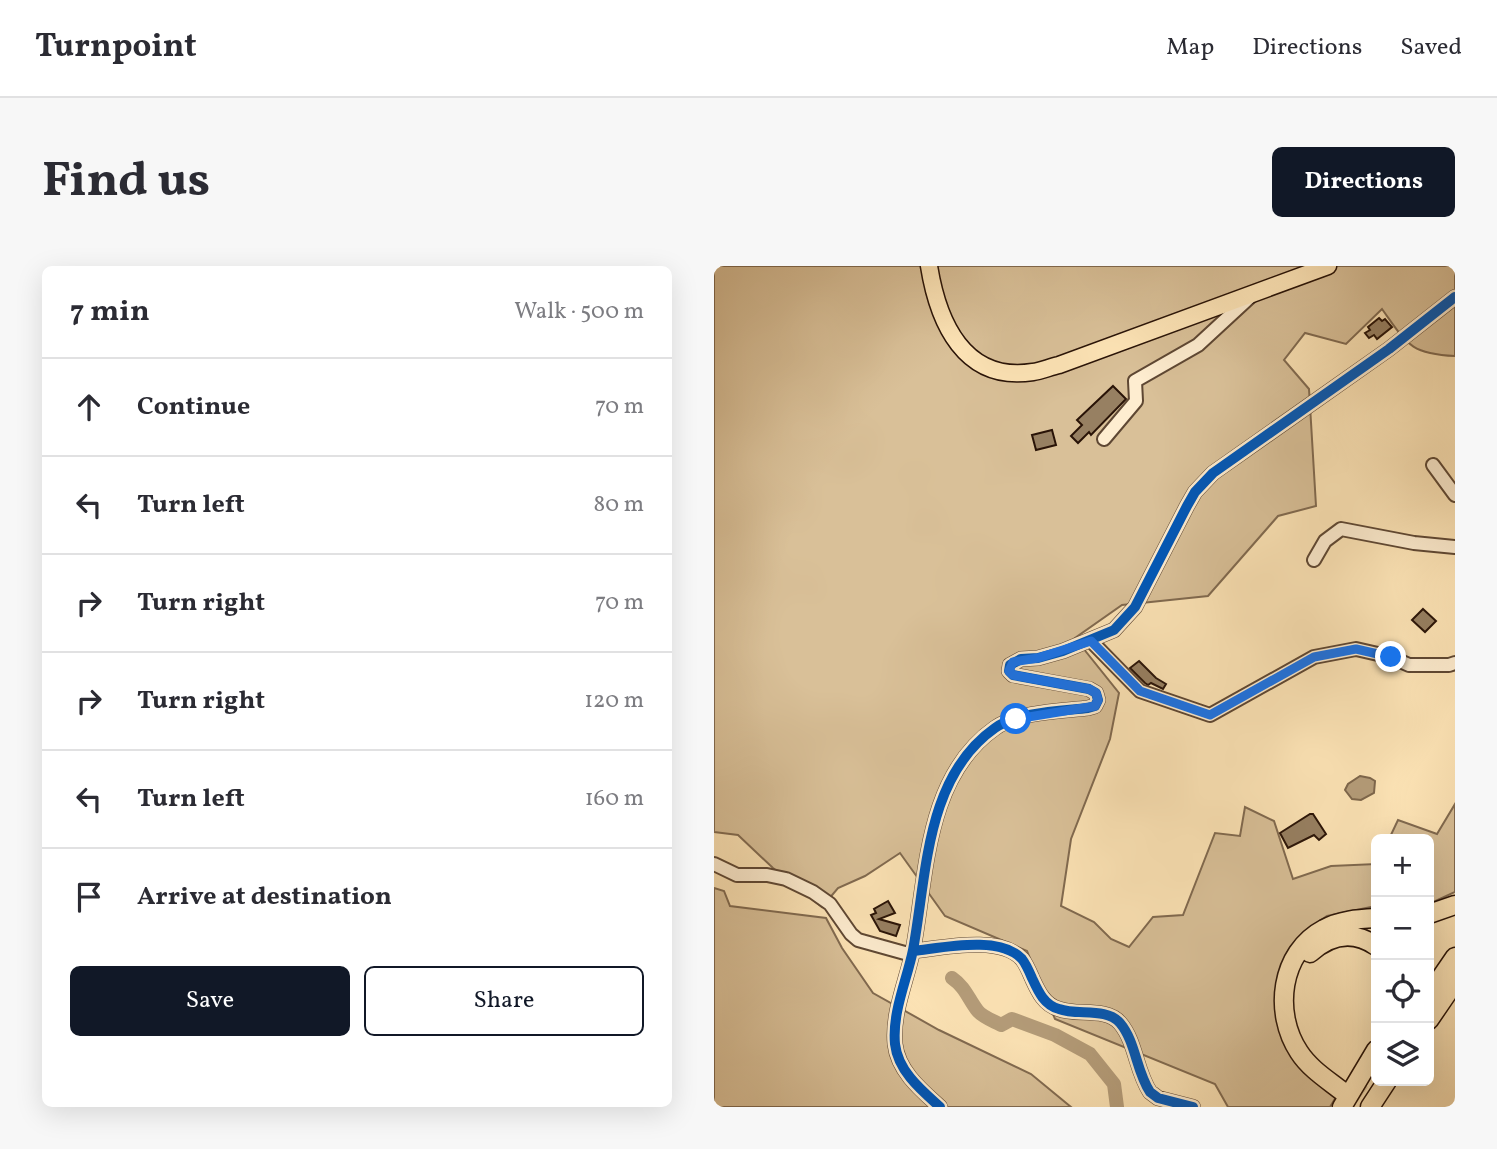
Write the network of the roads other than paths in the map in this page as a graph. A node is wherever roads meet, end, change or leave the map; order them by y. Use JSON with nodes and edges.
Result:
{"nodes":[{"id":1,"x":929,"y":266,"type":"edge"},
{"id":2,"x":1328,"y":266,"type":"edge"},
{"id":3,"x":1256,"y":292,"type":"junction"},
{"id":4,"x":1455,"y":297,"type":"edge"},
{"id":5,"x":1104,"y":439,"type":"dead end"},
{"id":6,"x":1433,"y":465,"type":"dead end"},
{"id":7,"x":1455,"y":495,"type":"edge"},
{"id":8,"x":1455,"y":547,"type":"edge"},
{"id":9,"x":1314,"y":560,"type":"dead end"},
{"id":10,"x":1091,"y":641,"type":"junction"},
{"id":11,"x":1455,"y":663,"type":"edge"},
{"id":12,"x":714,"y":864,"type":"edge"},
{"id":13,"x":1455,"y":905,"type":"edge"},
{"id":14,"x":1434,"y":912,"type":"edge"},
{"id":15,"x":1371,"y":918,"type":"edge"},
{"id":16,"x":1371,"y":944,"type":"edge"},
{"id":17,"x":912,"y":953,"type":"junction"},
{"id":18,"x":1455,"y":957,"type":"edge"},
{"id":19,"x":1455,"y":982,"type":"edge"},
{"id":20,"x":1434,"y":988,"type":"edge"},
{"id":21,"x":1434,"y":1013,"type":"edge"},
{"id":22,"x":1371,"y":1058,"type":"edge"},
{"id":23,"x":1371,"y":1077,"type":"edge"},
{"id":24,"x":1384,"y":1086,"type":"edge"},
{"id":25,"x":1347,"y":1098,"type":"edge"},
{"id":26,"x":940,"y":1107,"type":"edge"},
{"id":27,"x":1193,"y":1107,"type":"edge"},
{"id":28,"x":1370,"y":1107,"type":"edge"}],
"edges":[{"from":1,"to":3,"type":"main road"},
{"from":2,"to":3,"type":"main road"},
{"from":3,"to":5,"type":"street"},
{"from":4,"to":10,"type":"street"},
{"from":6,"to":7,"type":"street"},
{"from":8,"to":9,"type":"street"},
{"from":10,"to":11,"type":"street"},
{"from":10,"to":17,"type":"street"},
{"from":12,"to":17,"type":"street"},
{"from":13,"to":14,"type":"highway"},
{"from":15,"to":25,"type":"highway"},
{"from":16,"to":25,"type":"highway"},
{"from":17,"to":26,"type":"street"},
{"from":17,"to":27,"type":"street"},
{"from":18,"to":20,"type":"highway"},
{"from":19,"to":21,"type":"highway"},
{"from":22,"to":25,"type":"highway"},
{"from":23,"to":25,"type":"highway"},
{"from":24,"to":28,"type":"highway"}]}
